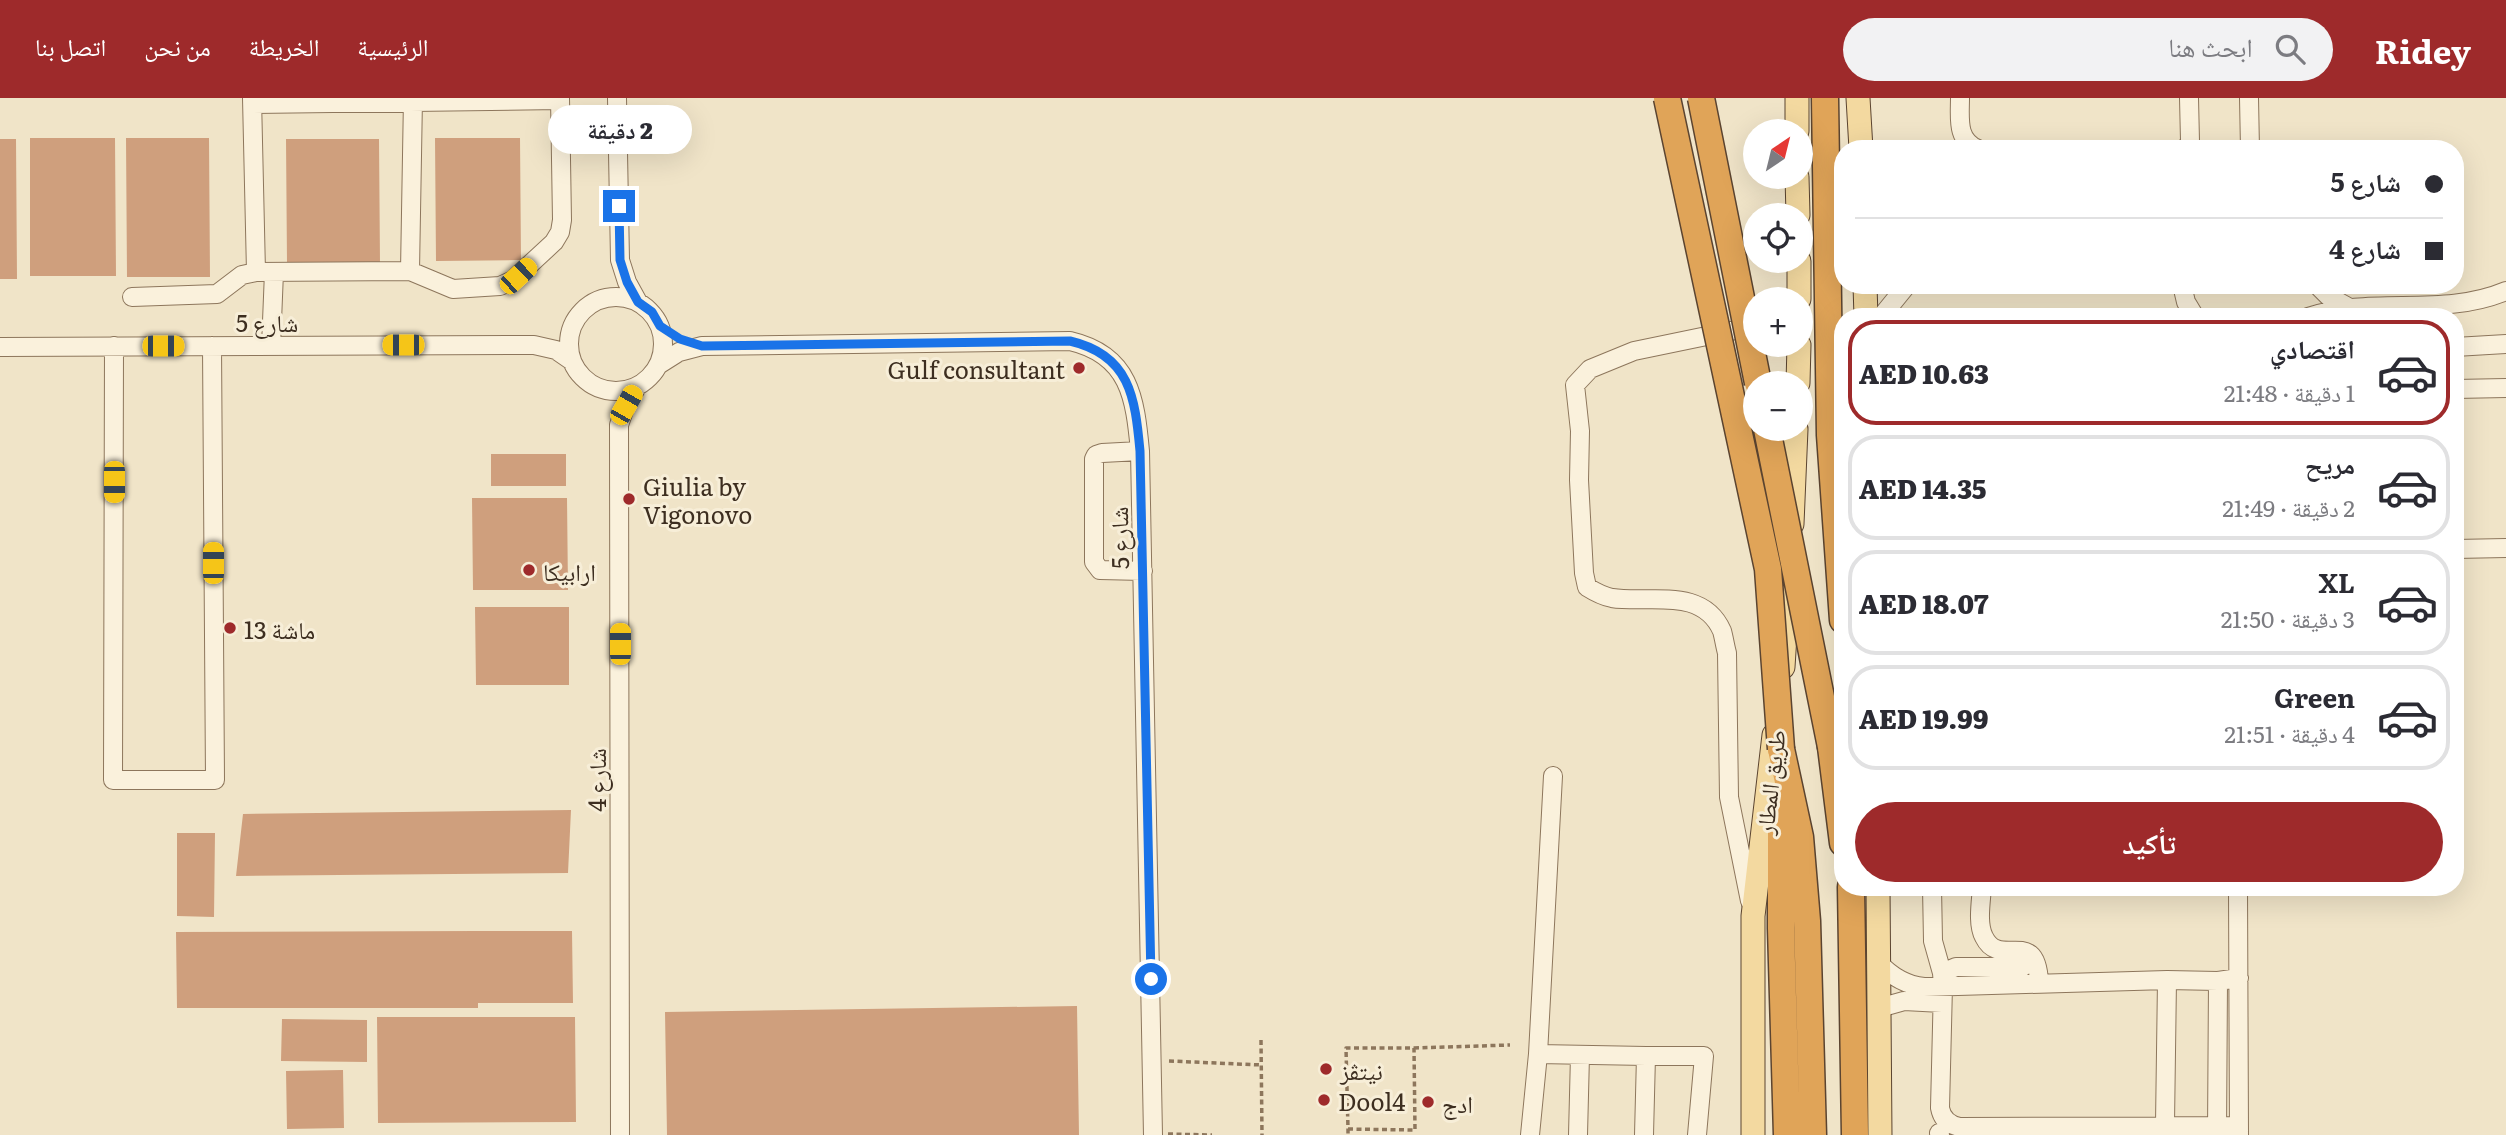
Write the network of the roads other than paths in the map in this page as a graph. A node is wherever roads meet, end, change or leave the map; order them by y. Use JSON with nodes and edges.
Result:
{"nodes":[{"id":1,"x":617,"y":98,"type":"edge"},
{"id":2,"x":1667,"y":98,"type":"edge"},
{"id":3,"x":1701,"y":98,"type":"edge"},
{"id":4,"x":1797,"y":98,"type":"edge"},
{"id":5,"x":1825,"y":98,"type":"edge"},
{"id":6,"x":1858,"y":98,"type":"edge"},
{"id":7,"x":1960,"y":98,"type":"edge"},
{"id":8,"x":2189,"y":98,"type":"edge"},
{"id":9,"x":2249,"y":98,"type":"edge"},
{"id":10,"x":560,"y":99,"type":"edge"},
{"id":11,"x":413,"y":100,"type":"edge"},
{"id":12,"x":253,"y":101,"type":"edge"},
{"id":13,"x":1797,"y":119,"type":"edge"},
{"id":14,"x":1860,"y":140,"type":"edge"},
{"id":15,"x":1965,"y":140,"type":"edge"},
{"id":16,"x":2190,"y":140,"type":"edge"},
{"id":17,"x":2252,"y":140,"type":"edge"},
{"id":18,"x":620,"y":260,"type":"junction"},
{"id":19,"x":410,"y":271,"type":"junction"},
{"id":20,"x":265,"y":272,"type":"junction"},
{"id":21,"x":2506,"y":291,"type":"edge"},
{"id":22,"x":1900,"y":294,"type":"edge"},
{"id":23,"x":2326,"y":294,"type":"edge"},
{"id":24,"x":132,"y":297,"type":"dead end"},
{"id":25,"x":601,"y":299,"type":"junction"},
{"id":26,"x":638,"y":302,"type":"junction"},
{"id":27,"x":2348,"y":307,"type":"junction"},
{"id":28,"x":1889,"y":308,"type":"edge"},
{"id":29,"x":2344,"y":308,"type":"edge"},
{"id":30,"x":574,"y":322,"type":"junction"},
{"id":31,"x":660,"y":326,"type":"junction"},
{"id":32,"x":1743,"y":328,"type":"edge"},
{"id":33,"x":2506,"y":344,"type":"edge"},
{"id":34,"x":534,"y":345,"type":"junction"},
{"id":35,"x":114,"y":346,"type":"junction"},
{"id":36,"x":212,"y":346,"type":"junction"},
{"id":37,"x":271,"y":346,"type":"junction"},
{"id":38,"x":702,"y":346,"type":"junction"},
{"id":39,"x":2464,"y":346,"type":"edge"},
{"id":40,"x":0,"y":347,"type":"edge"},
{"id":41,"x":572,"y":361,"type":"junction"},
{"id":42,"x":660,"y":364,"type":"junction"},
{"id":43,"x":1756,"y":371,"type":"edge"},
{"id":44,"x":597,"y":387,"type":"junction"},
{"id":45,"x":637,"y":387,"type":"junction"},
{"id":46,"x":2464,"y":388,"type":"edge"},
{"id":47,"x":2506,"y":388,"type":"edge"},
{"id":48,"x":619,"y":425,"type":"junction"},
{"id":49,"x":1769,"y":441,"type":"edge"},
{"id":50,"x":1795,"y":441,"type":"edge"},
{"id":51,"x":1140,"y":451,"type":"junction"},
{"id":52,"x":1834,"y":492,"type":"edge"},
{"id":53,"x":2506,"y":548,"type":"edge"},
{"id":54,"x":2464,"y":549,"type":"edge"},
{"id":55,"x":1143,"y":571,"type":"junction"},
{"id":56,"x":1781,"y":749,"type":"junction"},
{"id":57,"x":1834,"y":771,"type":"edge"},
{"id":58,"x":1553,"y":776,"type":"dead end"},
{"id":59,"x":1851,"y":896,"type":"edge"},
{"id":60,"x":1878,"y":896,"type":"edge"},
{"id":61,"x":1931,"y":896,"type":"edge"},
{"id":62,"x":1982,"y":896,"type":"edge"},
{"id":63,"x":2238,"y":896,"type":"edge"},
{"id":64,"x":1753,"y":916,"type":"junction"},
{"id":65,"x":1879,"y":964,"type":"junction"},
{"id":66,"x":2023,"y":967,"type":"dead end"},
{"id":67,"x":2239,"y":978,"type":"junction"},
{"id":68,"x":2167,"y":980,"type":"junction"},
{"id":69,"x":2218,"y":981,"type":"junction"},
{"id":70,"x":2039,"y":983,"type":"junction"},
{"id":71,"x":1942,"y":987,"type":"junction"},
{"id":72,"x":1879,"y":1008,"type":"junction"},
{"id":73,"x":1538,"y":1054,"type":"junction"},
{"id":74,"x":1580,"y":1055,"type":"junction"},
{"id":75,"x":1646,"y":1056,"type":"junction"},
{"id":76,"x":2165,"y":1124,"type":"junction"},
{"id":77,"x":2217,"y":1130,"type":"edge"},
{"id":78,"x":2239,"y":1130,"type":"edge"},
{"id":79,"x":1940,"y":1131,"type":"edge"},
{"id":80,"x":620,"y":1135,"type":"edge"},
{"id":81,"x":1153,"y":1135,"type":"edge"},
{"id":82,"x":1530,"y":1135,"type":"edge"},
{"id":83,"x":1578,"y":1135,"type":"edge"},
{"id":84,"x":1644,"y":1135,"type":"edge"},
{"id":85,"x":1697,"y":1135,"type":"edge"},
{"id":86,"x":1753,"y":1135,"type":"edge"},
{"id":87,"x":1787,"y":1135,"type":"edge"},
{"id":88,"x":1814,"y":1135,"type":"edge"},
{"id":89,"x":1855,"y":1135,"type":"edge"},
{"id":90,"x":1880,"y":1135,"type":"edge"}],
"edges":[{"from":1,"to":18,"type":"street"},
{"from":2,"to":56,"type":"highway","bridge":true},
{"from":3,"to":43,"type":"highway","bridge":true},
{"from":4,"to":13,"type":"main road"},
{"from":5,"to":52,"type":"highway"},
{"from":6,"to":14,"type":"main road"},
{"from":7,"to":15,"type":"street"},
{"from":8,"to":16,"type":"street"},
{"from":9,"to":17,"type":"street"},
{"from":10,"to":11,"type":"street"},
{"from":10,"to":19,"type":"street"},
{"from":11,"to":12,"type":"street"},
{"from":11,"to":19,"type":"street"},
{"from":12,"to":20,"type":"street"},
{"from":18,"to":25,"type":"street"},
{"from":18,"to":26,"type":"street"},
{"from":19,"to":20,"type":"street"},
{"from":20,"to":24,"type":"street"},
{"from":20,"to":37,"type":"street"},
{"from":21,"to":27,"type":"street"},
{"from":22,"to":28,"type":"street"},
{"from":23,"to":27,"type":"street"},
{"from":25,"to":26,"type":"street"},
{"from":25,"to":30,"type":"street"},
{"from":26,"to":31,"type":"street"},
{"from":27,"to":29,"type":"street"},
{"from":30,"to":34,"type":"street","name":"شارع 5"},
{"from":30,"to":41,"type":"street"},
{"from":31,"to":38,"type":"street","name":"شارع 5"},
{"from":31,"to":42,"type":"street"},
{"from":32,"to":64,"type":"street"},
{"from":33,"to":39,"type":"street"},
{"from":34,"to":37,"type":"street","name":"شارع 5"},
{"from":34,"to":41,"type":"street","name":"شارع 5"},
{"from":35,"to":36,"type":"street","name":"شارع 5"},
{"from":35,"to":36,"type":"street"},
{"from":35,"to":40,"type":"street","name":"شارع 5"},
{"from":36,"to":37,"type":"street","name":"شارع 5"},
{"from":38,"to":42,"type":"street","name":"شارع 5"},
{"from":38,"to":51,"type":"street","name":"شارع 5"},
{"from":41,"to":44,"type":"street"},
{"from":42,"to":45,"type":"street"},
{"from":44,"to":45,"type":"street"},
{"from":44,"to":48,"type":"street","name":"شارع 4"},
{"from":45,"to":48,"type":"street","name":"شارع 4"},
{"from":46,"to":47,"type":"street"},
{"from":48,"to":80,"type":"street","name":"شارع 4"},
{"from":49,"to":57,"type":"highway","bridge":true},
{"from":50,"to":64,"type":"main road","name":"طريق المطار"},
{"from":51,"to":55,"type":"street","name":"شارع 5"},
{"from":51,"to":55,"type":"street"},
{"from":53,"to":54,"type":"street"},
{"from":55,"to":81,"type":"street","name":"شارع 5"},
{"from":56,"to":87,"type":"highway"},
{"from":56,"to":88,"type":"highway","name":"طريق المطار"},
{"from":58,"to":73,"type":"street"},
{"from":59,"to":89,"type":"highway"},
{"from":60,"to":65,"type":"main road"},
{"from":61,"to":71,"type":"street"},
{"from":62,"to":70,"type":"street"},
{"from":63,"to":67,"type":"street"},
{"from":64,"to":86,"type":"main road","name":"طريق المطار"},
{"from":65,"to":71,"type":"street"},
{"from":65,"to":72,"type":"main road"},
{"from":66,"to":71,"type":"street"},
{"from":67,"to":69,"type":"street"},
{"from":67,"to":78,"type":"street"},
{"from":68,"to":69,"type":"street"},
{"from":68,"to":70,"type":"street"},
{"from":68,"to":76,"type":"street"},
{"from":69,"to":77,"type":"street"},
{"from":70,"to":71,"type":"street"},
{"from":71,"to":72,"type":"street"},
{"from":71,"to":79,"type":"street"},
{"from":72,"to":90,"type":"main road"},
{"from":73,"to":74,"type":"street"},
{"from":73,"to":82,"type":"street"},
{"from":74,"to":75,"type":"street"},
{"from":74,"to":83,"type":"street"},
{"from":75,"to":84,"type":"street"},
{"from":75,"to":85,"type":"street"},
{"from":76,"to":77,"type":"street"},
{"from":76,"to":79,"type":"street"},
{"from":77,"to":78,"type":"street"}]}
